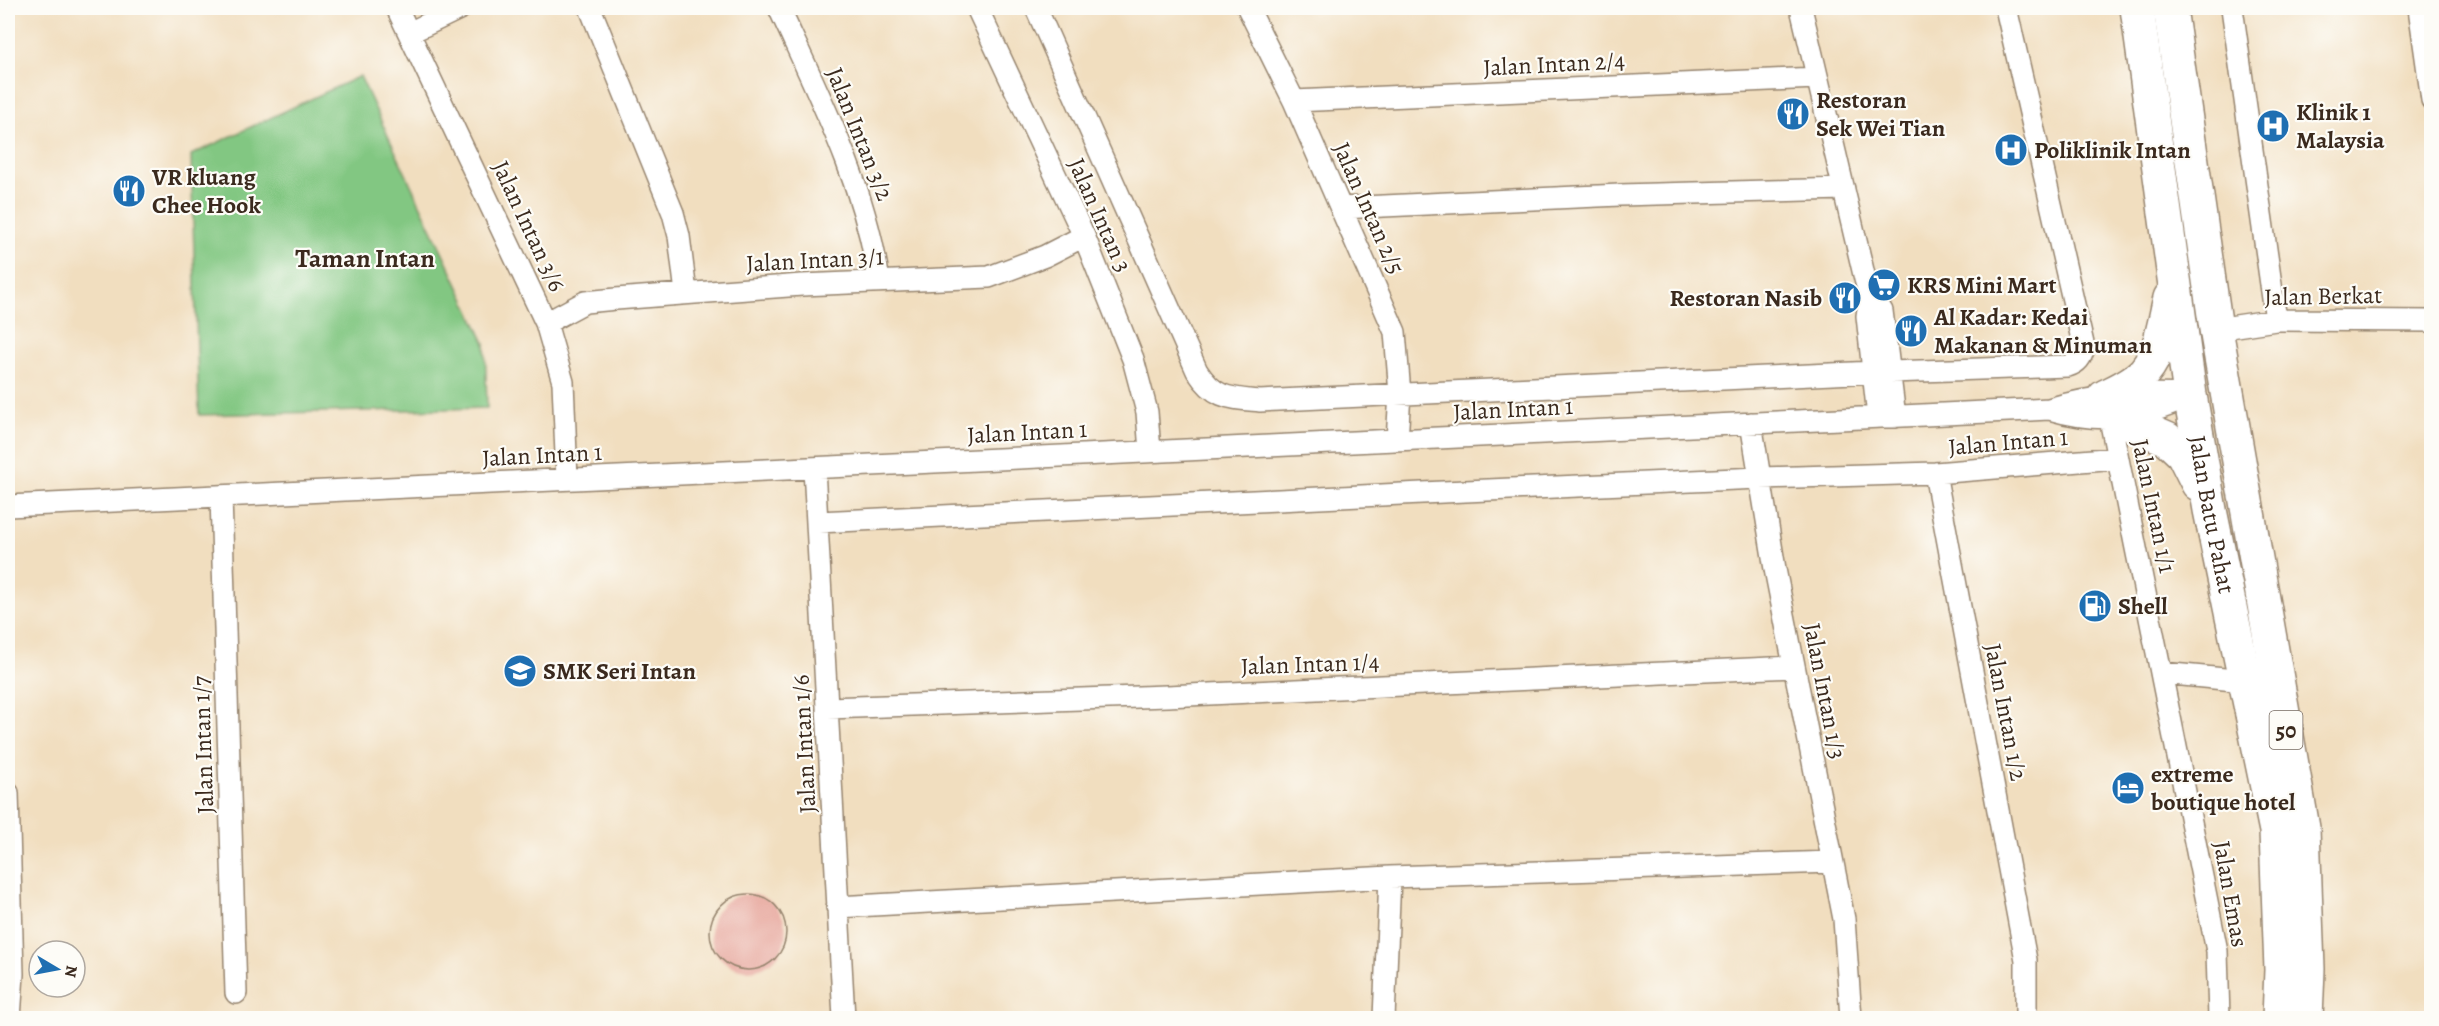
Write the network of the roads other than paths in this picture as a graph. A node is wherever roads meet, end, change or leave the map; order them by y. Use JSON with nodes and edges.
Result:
{"nodes":[{"id":1,"x":398,"y":8,"type":"edge"},
{"id":2,"x":461,"y":8,"type":"edge"},
{"id":3,"x":590,"y":8,"type":"edge"},
{"id":4,"x":779,"y":8,"type":"edge"},
{"id":5,"x":977,"y":8,"type":"edge"},
{"id":6,"x":1036,"y":8,"type":"edge"},
{"id":7,"x":1248,"y":8,"type":"edge"},
{"id":8,"x":1801,"y":8,"type":"edge"},
{"id":9,"x":2006,"y":8,"type":"edge"},
{"id":10,"x":2137,"y":8,"type":"edge"},
{"id":11,"x":2170,"y":8,"type":"edge"},
{"id":12,"x":2232,"y":8,"type":"edge"},
{"id":13,"x":2419,"y":8,"type":"edge"},
{"id":14,"x":410,"y":33,"type":"junction"},
{"id":15,"x":1817,"y":78,"type":"junction"},
{"id":16,"x":2432,"y":100,"type":"edge"},
{"id":17,"x":1294,"y":101,"type":"junction"},
{"id":18,"x":1844,"y":189,"type":"junction"},
{"id":19,"x":1341,"y":208,"type":"junction"},
{"id":20,"x":1083,"y":236,"type":"junction"},
{"id":21,"x":2175,"y":279,"type":"junction"},
{"id":22,"x":879,"y":282,"type":"junction"},
{"id":23,"x":686,"y":292,"type":"junction"},
{"id":24,"x":2276,"y":320,"type":"junction"},
{"id":25,"x":2432,"y":321,"type":"edge"},
{"id":26,"x":546,"y":323,"type":"junction"},
{"id":27,"x":2215,"y":325,"type":"junction"},
{"id":28,"x":1882,"y":372,"type":"junction"},
{"id":29,"x":1400,"y":394,"type":"junction"},
{"id":30,"x":2190,"y":395,"type":"junction"},
{"id":31,"x":2111,"y":411,"type":"junction"},
{"id":32,"x":1886,"y":417,"type":"junction"},
{"id":33,"x":1750,"y":423,"type":"junction"},
{"id":34,"x":1397,"y":440,"type":"junction"},
{"id":35,"x":2235,"y":445,"type":"junction"},
{"id":36,"x":1150,"y":452,"type":"junction"},
{"id":37,"x":2117,"y":458,"type":"junction"},
{"id":38,"x":814,"y":468,"type":"junction"},
{"id":39,"x":1935,"y":473,"type":"junction"},
{"id":40,"x":1759,"y":478,"type":"junction"},
{"id":41,"x":567,"y":479,"type":"junction"},
{"id":42,"x":221,"y":496,"type":"junction"},
{"id":43,"x":8,"y":506,"type":"edge"},
{"id":44,"x":2210,"y":510,"type":"junction"},
{"id":45,"x":818,"y":522,"type":"junction"},
{"id":46,"x":1794,"y":667,"type":"junction"},
{"id":47,"x":2162,"y":673,"type":"junction"},
{"id":48,"x":2245,"y":681,"type":"junction"},
{"id":49,"x":828,"y":708,"type":"junction"},
{"id":50,"x":8,"y":793,"type":"edge"},
{"id":51,"x":1832,"y":862,"type":"junction"},
{"id":52,"x":1390,"y":877,"type":"junction"},
{"id":53,"x":837,"y":907,"type":"junction"},
{"id":54,"x":9,"y":932,"type":"edge"},
{"id":55,"x":236,"y":993,"type":"dead end"},
{"id":56,"x":10,"y":1018,"type":"edge"},
{"id":57,"x":844,"y":1018,"type":"edge"},
{"id":58,"x":1384,"y":1018,"type":"edge"},
{"id":59,"x":1851,"y":1018,"type":"edge"},
{"id":60,"x":2026,"y":1018,"type":"edge"},
{"id":61,"x":2219,"y":1018,"type":"edge"},
{"id":62,"x":2279,"y":1018,"type":"edge"},
{"id":63,"x":2306,"y":1018,"type":"edge"}],
"edges":[{"from":1,"to":14,"type":"street","name":"Jalan Intan 3/6"},
{"from":2,"to":14,"type":"street"},
{"from":3,"to":23,"type":"street"},
{"from":4,"to":22,"type":"street","name":"Jalan Intan 3/2"},
{"from":5,"to":20,"type":"street","name":"Jalan Intan 3"},
{"from":6,"to":29,"type":"street","name":"Jalan Intan 1"},
{"from":7,"to":17,"type":"street","name":"Jalan Intan 2/5"},
{"from":8,"to":15,"type":"street"},
{"from":9,"to":28,"type":"street","name":"Jalan Intan 1"},
{"from":10,"to":21,"type":"highway","name":"Jalan Batu Pahat","number":"50"},
{"from":11,"to":27,"type":"highway","name":"Jalan Batu Pahat","number":"50"},
{"from":12,"to":24,"type":"street"},
{"from":13,"to":16,"type":"street"},
{"from":14,"to":26,"type":"street","name":"Jalan Intan 3/6"},
{"from":15,"to":17,"type":"street","name":"Jalan Intan 2/4"},
{"from":15,"to":18,"type":"street"},
{"from":17,"to":19,"type":"street","name":"Jalan Intan 2/5"},
{"from":18,"to":19,"type":"street"},
{"from":18,"to":28,"type":"street"},
{"from":19,"to":29,"type":"street","name":"Jalan Intan 2/5"},
{"from":20,"to":22,"type":"street","name":"Jalan Intan 3/1"},
{"from":20,"to":36,"type":"street","name":"Jalan Intan 3"},
{"from":21,"to":30,"type":"highway","name":"Jalan Batu Pahat","number":"50"},
{"from":21,"to":31,"type":"highway"},
{"from":22,"to":23,"type":"street","name":"Jalan Intan 3/1"},
{"from":23,"to":26,"type":"street","name":"Jalan Intan 3/1"},
{"from":24,"to":25,"type":"street","name":"Jalan Berkat"},
{"from":24,"to":27,"type":"street","name":"Jalan Berkat"},
{"from":26,"to":41,"type":"street","name":"Jalan Intan 3/6"},
{"from":27,"to":30,"type":"highway"},
{"from":27,"to":35,"type":"highway","name":"Jalan Batu Pahat","number":"50"},
{"from":28,"to":29,"type":"street","name":"Jalan Intan 1"},
{"from":28,"to":32,"type":"street"},
{"from":29,"to":34,"type":"street","name":"Jalan Intan 2/5"},
{"from":30,"to":31,"type":"street","name":"Jalan Intan 1"},
{"from":30,"to":35,"type":"highway"},
{"from":30,"to":44,"type":"highway","name":"Jalan Batu Pahat","number":"50"},
{"from":31,"to":32,"type":"street","name":"Jalan Intan 1"},
{"from":31,"to":37,"type":"street","name":"Jalan Intan 1/1"},
{"from":31,"to":44,"type":"highway"},
{"from":32,"to":33,"type":"street","name":"Jalan Intan 1"},
{"from":33,"to":34,"type":"street","name":"Jalan Intan 1"},
{"from":33,"to":40,"type":"street","name":"Jalan Intan 1/3"},
{"from":34,"to":36,"type":"street","name":"Jalan Intan 1"},
{"from":35,"to":63,"type":"highway","name":"Jalan Batu Pahat","number":"50"},
{"from":36,"to":38,"type":"street","name":"Jalan Intan 1"},
{"from":37,"to":39,"type":"street","name":"Jalan Intan 1"},
{"from":37,"to":47,"type":"street","name":"Jalan Intan 1/1"},
{"from":38,"to":41,"type":"street","name":"Jalan Intan 1"},
{"from":38,"to":45,"type":"street","name":"Jalan Intan 1/6"},
{"from":39,"to":40,"type":"street","name":"Jalan Intan 1"},
{"from":39,"to":60,"type":"street","name":"Jalan Intan 1/2"},
{"from":40,"to":45,"type":"street","name":"Jalan Intan 1"},
{"from":40,"to":46,"type":"street","name":"Jalan Intan 1/3"},
{"from":41,"to":42,"type":"street","name":"Jalan Intan 1"},
{"from":42,"to":43,"type":"street","name":"Jalan Intan 1"},
{"from":42,"to":55,"type":"street","name":"Jalan Intan 1/7"},
{"from":44,"to":48,"type":"highway","name":"Jalan Batu Pahat","number":"50"},
{"from":45,"to":49,"type":"street","name":"Jalan Intan 1/6"},
{"from":46,"to":49,"type":"street","name":"Jalan Intan 1/4"},
{"from":46,"to":51,"type":"street","name":"Jalan Intan 1/3"},
{"from":47,"to":48,"type":"street"},
{"from":47,"to":61,"type":"street","name":"Jalan Emas"},
{"from":48,"to":62,"type":"highway","name":"Jalan Batu Pahat","number":"50"},
{"from":49,"to":53,"type":"street","name":"Jalan Intan 1/6"},
{"from":50,"to":54,"type":"street"},
{"from":51,"to":52,"type":"street"},
{"from":51,"to":59,"type":"street","name":"Jalan Intan 1/3"},
{"from":52,"to":53,"type":"street"},
{"from":52,"to":58,"type":"street"},
{"from":53,"to":57,"type":"street","name":"Jalan Intan 1/6"},
{"from":54,"to":56,"type":"street"}]}
